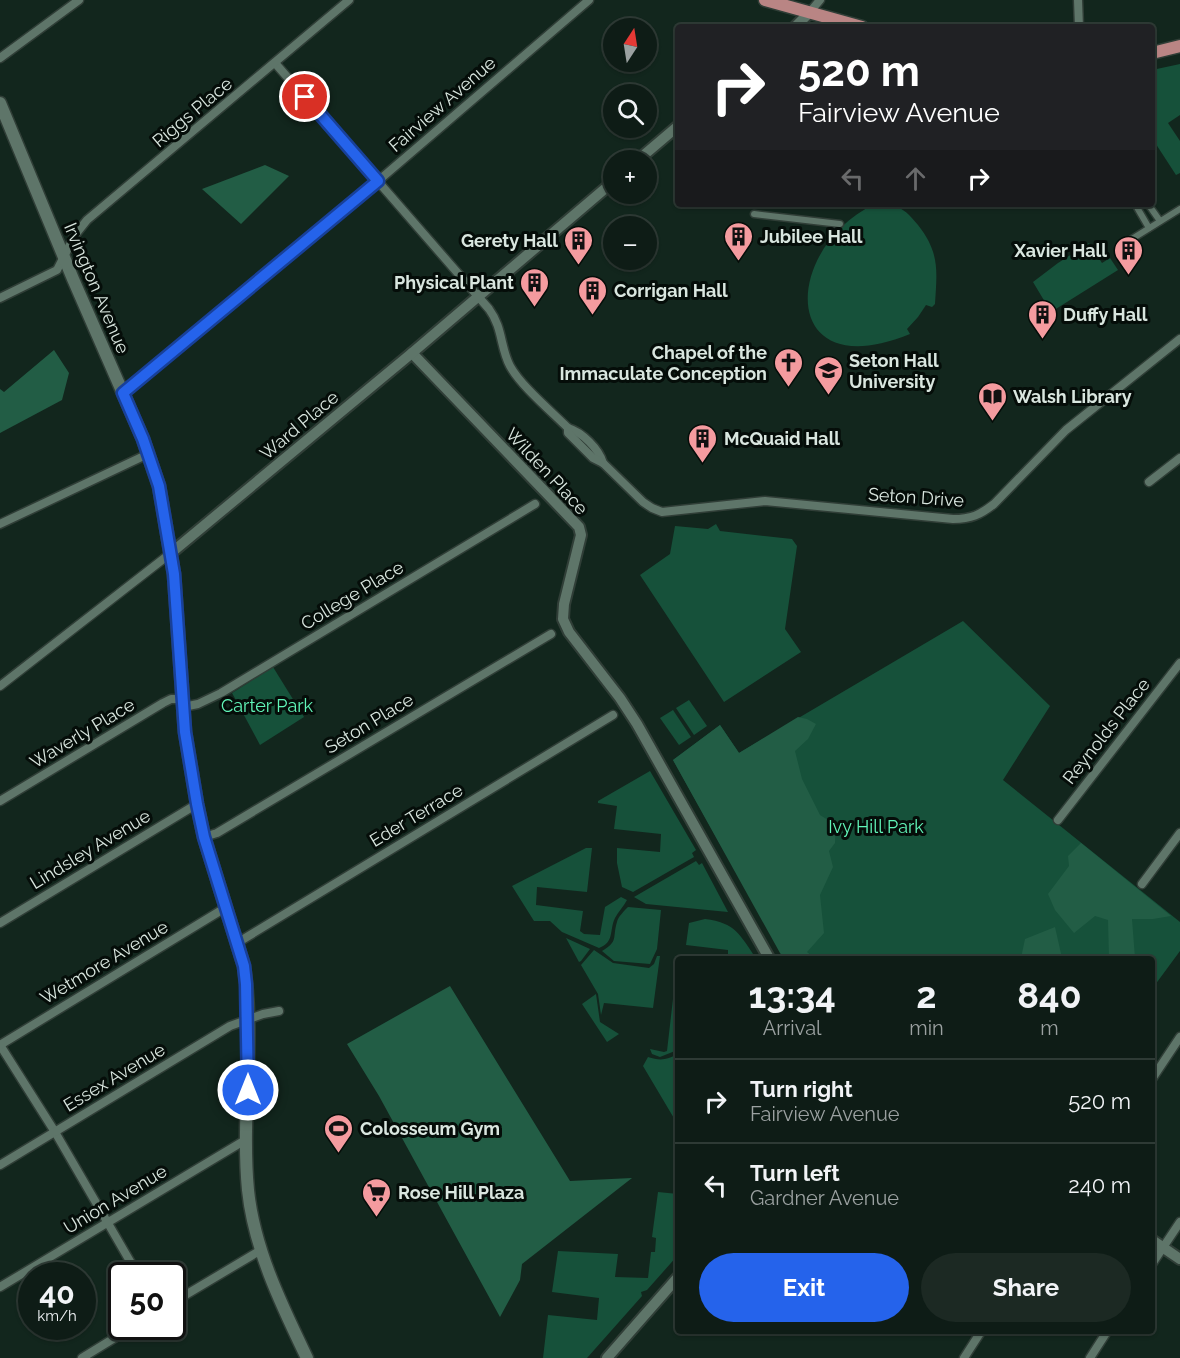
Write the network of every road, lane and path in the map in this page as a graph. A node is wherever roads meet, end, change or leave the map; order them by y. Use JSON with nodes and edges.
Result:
{"nodes":[{"id":1,"x":79,"y":0,"type":"edge"},
{"id":2,"x":349,"y":0,"type":"edge"},
{"id":3,"x":589,"y":0,"type":"edge"},
{"id":4,"x":765,"y":0,"type":"edge"},
{"id":5,"x":820,"y":0,"type":"edge"},
{"id":6,"x":1078,"y":0,"type":"edge"},
{"id":7,"x":809,"y":13,"type":"junction"},
{"id":8,"x":798,"y":24,"type":"edge"},
{"id":9,"x":851,"y":24,"type":"edge"},
{"id":10,"x":1079,"y":24,"type":"edge"},
{"id":11,"x":1180,"y":46,"type":"edge"},
{"id":12,"x":1155,"y":52,"type":"edge"},
{"id":13,"x":0,"y":58,"type":"edge"},
{"id":14,"x":276,"y":63,"type":"junction"},
{"id":15,"x":0,"y":103,"type":"edge"},
{"id":16,"x":675,"y":129,"type":"edge"},
{"id":17,"x":650,"y":150,"type":"edge"},
{"id":18,"x":378,"y":181,"type":"junction"},
{"id":19,"x":603,"y":190,"type":"edge"},
{"id":20,"x":1137,"y":207,"type":"edge"},
{"id":21,"x":1150,"y":207,"type":"edge"},
{"id":22,"x":1180,"y":209,"type":"edge"},
{"id":23,"x":754,"y":214,"type":"dead end"},
{"id":24,"x":1160,"y":221,"type":"junction"},
{"id":25,"x":840,"y":224,"type":"dead end"},
{"id":26,"x":1149,"y":228,"type":"junction"},
{"id":27,"x":1119,"y":247,"type":"dead end"},
{"id":28,"x":65,"y":256,"type":"junction"},
{"id":29,"x":478,"y":296,"type":"junction"},
{"id":30,"x":0,"y":298,"type":"edge"},
{"id":31,"x":1180,"y":339,"type":"edge"},
{"id":32,"x":412,"y":353,"type":"junction"},
{"id":33,"x":123,"y":393,"type":"junction"},
{"id":34,"x":148,"y":454,"type":"junction"},
{"id":35,"x":1180,"y":458,"type":"edge"},
{"id":36,"x":1149,"y":482,"type":"dead end"},
{"id":37,"x":535,"y":504,"type":"dead end"},
{"id":38,"x":0,"y":524,"type":"edge"},
{"id":39,"x":171,"y":553,"type":"junction"},
{"id":40,"x":551,"y":634,"type":"dead end"},
{"id":41,"x":1180,"y":663,"type":"edge"},
{"id":42,"x":0,"y":686,"type":"edge"},
{"id":43,"x":183,"y":703,"type":"junction"},
{"id":44,"x":613,"y":715,"type":"dead end"},
{"id":45,"x":0,"y":801,"type":"edge"},
{"id":46,"x":197,"y":804,"type":"junction"},
{"id":47,"x":1058,"y":820,"type":"dead end"},
{"id":48,"x":1180,"y":833,"type":"edge"},
{"id":49,"x":204,"y":837,"type":"junction"},
{"id":50,"x":1142,"y":884,"type":"dead end"},
{"id":51,"x":225,"y":908,"type":"junction"},
{"id":52,"x":0,"y":923,"type":"edge"},
{"id":53,"x":237,"y":943,"type":"junction"},
{"id":54,"x":768,"y":956,"type":"edge"},
{"id":55,"x":279,"y":1011,"type":"dead end"},
{"id":56,"x":247,"y":1019,"type":"junction"},
{"id":57,"x":1180,"y":1037,"type":"edge"},
{"id":58,"x":0,"y":1045,"type":"edge"},
{"id":59,"x":1155,"y":1074,"type":"edge"},
{"id":60,"x":55,"y":1132,"type":"junction"},
{"id":61,"x":247,"y":1139,"type":"junction"},
{"id":62,"x":0,"y":1165,"type":"edge"},
{"id":63,"x":1180,"y":1222,"type":"edge"},
{"id":64,"x":107,"y":1223,"type":"junction"},
{"id":65,"x":1155,"y":1242,"type":"edge"},
{"id":66,"x":1163,"y":1247,"type":"junction"},
{"id":67,"x":261,"y":1250,"type":"junction"},
{"id":68,"x":1155,"y":1259,"type":"edge"},
{"id":69,"x":1180,"y":1259,"type":"edge"},
{"id":70,"x":130,"y":1262,"type":"edge"},
{"id":71,"x":675,"y":1280,"type":"edge"},
{"id":72,"x":0,"y":1287,"type":"edge"},
{"id":73,"x":186,"y":1295,"type":"edge"},
{"id":74,"x":979,"y":1334,"type":"edge"},
{"id":75,"x":1105,"y":1334,"type":"edge"},
{"id":76,"x":111,"y":1340,"type":"edge"},
{"id":77,"x":304,"y":1356,"type":"edge"},
{"id":78,"x":82,"y":1358,"type":"edge"},
{"id":79,"x":607,"y":1358,"type":"edge"},
{"id":80,"x":964,"y":1358,"type":"edge"},
{"id":81,"x":1090,"y":1358,"type":"edge"}],
"edges":[{"from":1,"to":13,"type":"street"},
{"from":2,"to":14,"type":"street","name":"Riggs Place"},
{"from":3,"to":18,"type":"street","name":"Fairview Avenue"},
{"from":4,"to":7,"type":"main road"},
{"from":5,"to":7,"type":"street"},
{"from":6,"to":10,"type":"street"},
{"from":7,"to":8,"type":"street"},
{"from":7,"to":9,"type":"main road"},
{"from":11,"to":12,"type":"main road"},
{"from":14,"to":18,"type":"street","name":"Seton Drive"},
{"from":14,"to":28,"type":"street","name":"Riggs Place"},
{"from":15,"to":28,"type":"main road","name":"Irvington Avenue"},
{"from":16,"to":17,"type":"street"},
{"from":18,"to":29,"type":"street","name":"Seton Drive"},
{"from":18,"to":33,"type":"street","name":"Fairview Avenue"},
{"from":19,"to":29,"type":"street","name":"Ward Place"},
{"from":20,"to":26,"type":"street"},
{"from":21,"to":24,"type":"street"},
{"from":22,"to":24,"type":"street"},
{"from":23,"to":25,"type":"street"},
{"from":24,"to":26,"type":"street"},
{"from":26,"to":27,"type":"street"},
{"from":28,"to":30,"type":"street","name":"Riggs Place"},
{"from":28,"to":33,"type":"main road","name":"Irvington Avenue"},
{"from":29,"to":31,"type":"street","name":"Seton Drive"},
{"from":29,"to":32,"type":"street","name":"Ward Place"},
{"from":32,"to":39,"type":"street","name":"Ward Place"},
{"from":32,"to":54,"type":"street","name":"Wilden Place"},
{"from":33,"to":34,"type":"main road","name":"Irvington Avenue"},
{"from":34,"to":38,"type":"street"},
{"from":34,"to":39,"type":"main road","name":"Irvington Avenue"},
{"from":35,"to":36,"type":"street"},
{"from":37,"to":43,"type":"street","name":"College Place"},
{"from":39,"to":42,"type":"street","name":"Ward Place"},
{"from":39,"to":43,"type":"main road","name":"Irvington Avenue"},
{"from":40,"to":49,"type":"street","name":"Seton Place"},
{"from":41,"to":47,"type":"street","name":"Reynolds Place"},
{"from":43,"to":45,"type":"street","name":"Waverly Place"},
{"from":43,"to":46,"type":"main road","name":"Irvington Avenue"},
{"from":44,"to":53,"type":"street","name":"Eder Terrace"},
{"from":46,"to":49,"type":"main road","name":"Irvington Avenue"},
{"from":46,"to":52,"type":"street","name":"Lindsley Avenue"},
{"from":48,"to":50,"type":"street"},
{"from":49,"to":51,"type":"main road","name":"Irvington Avenue"},
{"from":51,"to":53,"type":"main road","name":"Irvington Avenue"},
{"from":51,"to":58,"type":"street","name":"Wetmore Avenue"},
{"from":53,"to":56,"type":"main road","name":"Irvington Avenue"},
{"from":55,"to":56,"type":"street"},
{"from":56,"to":60,"type":"street","name":"Essex Avenue"},
{"from":56,"to":61,"type":"main road","name":"Irvington Avenue"},
{"from":57,"to":59,"type":"street"},
{"from":58,"to":60,"type":"street"},
{"from":60,"to":62,"type":"street","name":"Essex Avenue"},
{"from":60,"to":64,"type":"street"},
{"from":61,"to":64,"type":"street","name":"Union Avenue"},
{"from":61,"to":67,"type":"main road","name":"Irvington Avenue"},
{"from":63,"to":66,"type":"street"},
{"from":64,"to":70,"type":"street"},
{"from":64,"to":72,"type":"street","name":"Union Avenue"},
{"from":65,"to":66,"type":"street"},
{"from":66,"to":68,"type":"street"},
{"from":66,"to":69,"type":"street"},
{"from":67,"to":73,"type":"street"},
{"from":67,"to":77,"type":"main road","name":"Irvington Avenue"},
{"from":71,"to":79,"type":"street"},
{"from":74,"to":80,"type":"street"},
{"from":75,"to":81,"type":"street"},
{"from":76,"to":78,"type":"street"}]}
